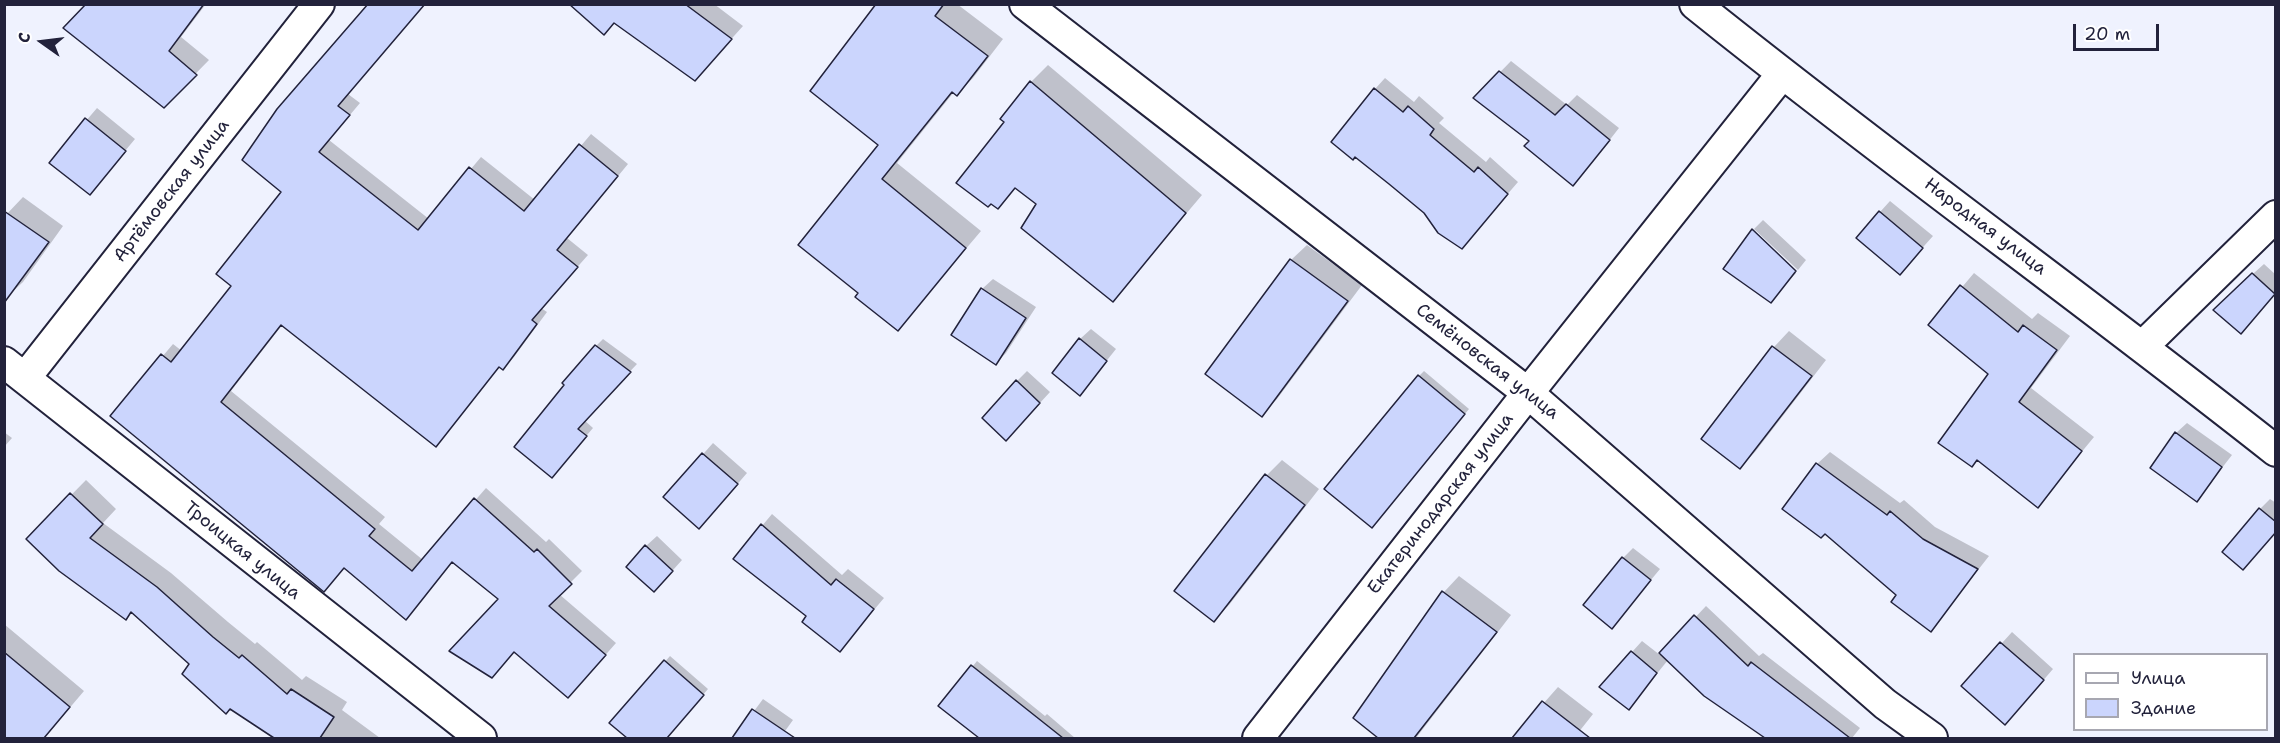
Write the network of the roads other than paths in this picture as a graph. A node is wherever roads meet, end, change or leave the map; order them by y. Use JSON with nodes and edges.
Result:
{"nodes":[{"id":1,"x":319,"y":4,"type":"edge"},
{"id":2,"x":1025,"y":4,"type":"edge"},
{"id":3,"x":1695,"y":4,"type":"edge"},
{"id":4,"x":1782,"y":74,"type":"junction"},
{"id":5,"x":2276,"y":216,"type":"edge"},
{"id":6,"x":2143,"y":346,"type":"junction"},
{"id":7,"x":15,"y":370,"type":"edge"},
{"id":8,"x":1528,"y":393,"type":"junction"},
{"id":9,"x":2276,"y":451,"type":"edge"},
{"id":10,"x":481,"y":738,"type":"edge"},
{"id":11,"x":1258,"y":738,"type":"edge"},
{"id":12,"x":1932,"y":738,"type":"edge"}],
"edges":[{"from":1,"to":7,"type":"street","name":"Артёмовская улица"},
{"from":2,"to":8,"type":"street","name":"Семёновская улица"},
{"from":3,"to":4,"type":"street","name":"Народная улица"},
{"from":4,"to":6,"type":"street","name":"Народная улица"},
{"from":4,"to":8,"type":"street","name":"Екатеринодарская улица"},
{"from":5,"to":6,"type":"street"},
{"from":6,"to":9,"type":"street","name":"Народная улица"},
{"from":7,"to":10,"type":"street","name":"Троицкая улица"},
{"from":8,"to":11,"type":"street","name":"Екатеринодарская улица"},
{"from":8,"to":12,"type":"street","name":"Семёновская улица"}]}
